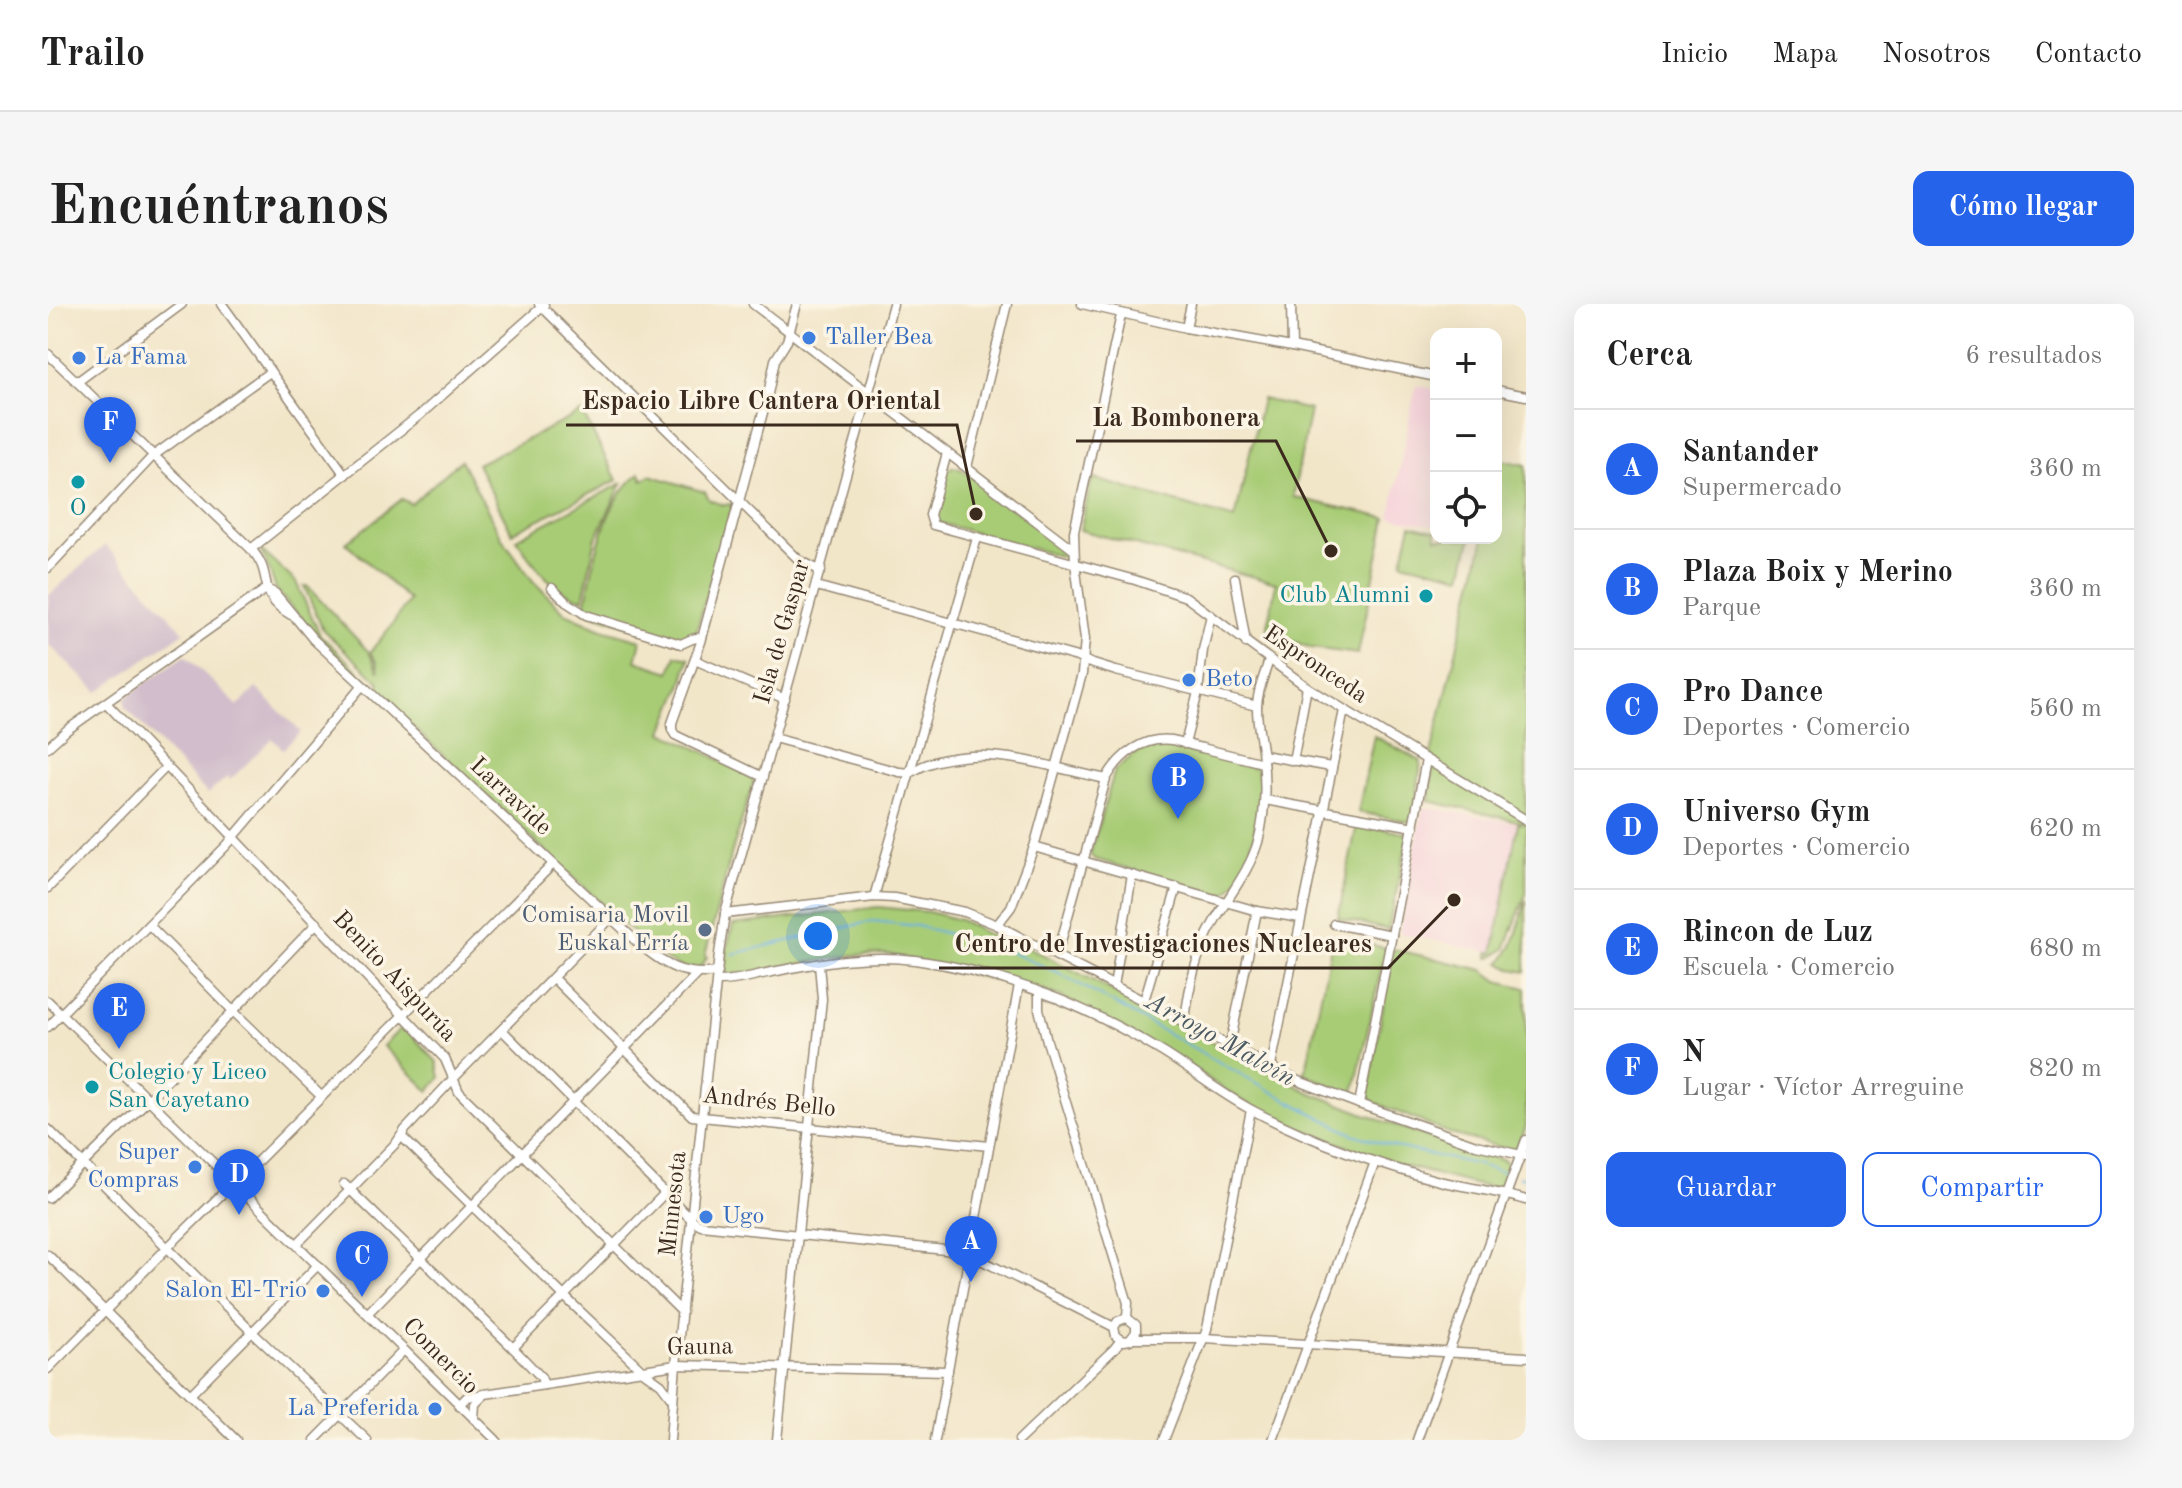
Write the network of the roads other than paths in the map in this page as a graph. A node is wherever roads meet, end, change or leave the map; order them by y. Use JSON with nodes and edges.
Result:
{"nodes":[{"id":1,"x":182,"y":304,"type":"edge"},
{"id":2,"x":222,"y":304,"type":"edge"},
{"id":3,"x":753,"y":304,"type":"edge"},
{"id":4,"x":797,"y":304,"type":"edge"},
{"id":5,"x":893,"y":304,"type":"edge"},
{"id":6,"x":1007,"y":304,"type":"edge"},
{"id":7,"x":1082,"y":304,"type":"edge"},
{"id":8,"x":1191,"y":304,"type":"edge"},
{"id":9,"x":1291,"y":304,"type":"edge"},
{"id":10,"x":542,"y":305,"type":"edge"},
{"id":11,"x":1121,"y":315,"type":"junction"},
{"id":12,"x":1186,"y":328,"type":"junction"},
{"id":13,"x":788,"y":331,"type":"junction"},
{"id":14,"x":1292,"y":347,"type":"junction"},
{"id":15,"x":48,"y":354,"type":"edge"},
{"id":16,"x":270,"y":372,"type":"junction"},
{"id":17,"x":1430,"y":376,"type":"edge"},
{"id":18,"x":77,"y":382,"type":"junction"},
{"id":19,"x":1502,"y":391,"type":"edge"},
{"id":20,"x":868,"y":393,"type":"junction"},
{"id":21,"x":1526,"y":396,"type":"edge"},
{"id":22,"x":947,"y":453,"type":"junction"},
{"id":23,"x":153,"y":456,"type":"junction"},
{"id":24,"x":967,"y":467,"type":"junction"},
{"id":25,"x":345,"y":475,"type":"junction"},
{"id":26,"x":739,"y":501,"type":"junction"},
{"id":27,"x":977,"y":538,"type":"junction"},
{"id":28,"x":251,"y":549,"type":"junction"},
{"id":29,"x":1074,"y":550,"type":"junction"},
{"id":30,"x":1075,"y":563,"type":"junction"},
{"id":31,"x":48,"y":568,"type":"edge"},
{"id":32,"x":821,"y":571,"type":"junction"},
{"id":33,"x":1235,"y":578,"type":"dead end"},
{"id":34,"x":816,"y":586,"type":"junction"},
{"id":35,"x":552,"y":588,"type":"dead end"},
{"id":36,"x":266,"y":589,"type":"junction"},
{"id":37,"x":1211,"y":615,"type":"junction"},
{"id":38,"x":953,"y":624,"type":"junction"},
{"id":39,"x":702,"y":637,"type":"junction"},
{"id":40,"x":1246,"y":643,"type":"junction"},
{"id":41,"x":695,"y":660,"type":"junction"},
{"id":42,"x":1084,"y":660,"type":"junction"},
{"id":43,"x":1269,"y":660,"type":"junction"},
{"id":44,"x":362,"y":686,"type":"junction"},
{"id":45,"x":1307,"y":687,"type":"junction"},
{"id":46,"x":1198,"y":692,"type":"junction"},
{"id":47,"x":785,"y":699,"type":"junction"},
{"id":48,"x":107,"y":704,"type":"junction"},
{"id":49,"x":1257,"y":706,"type":"junction"},
{"id":50,"x":1344,"y":710,"type":"junction"},
{"id":51,"x":774,"y":738,"type":"junction"},
{"id":52,"x":1185,"y":744,"type":"junction"},
{"id":53,"x":48,"y":747,"type":"edge"},
{"id":54,"x":1263,"y":759,"type":"junction"},
{"id":55,"x":1426,"y":760,"type":"junction"},
{"id":56,"x":1293,"y":761,"type":"junction"},
{"id":57,"x":166,"y":767,"type":"junction"},
{"id":58,"x":1331,"y":767,"type":"junction"},
{"id":59,"x":1055,"y":768,"type":"junction"},
{"id":60,"x":911,"y":773,"type":"junction"},
{"id":61,"x":763,"y":777,"type":"junction"},
{"id":62,"x":1106,"y":779,"type":"junction"},
{"id":63,"x":1265,"y":800,"type":"junction"},
{"id":64,"x":1322,"y":810,"type":"junction"},
{"id":65,"x":1526,"y":820,"type":"edge"},
{"id":66,"x":1414,"y":827,"type":"junction"},
{"id":67,"x":234,"y":837,"type":"junction"},
{"id":68,"x":1034,"y":847,"type":"junction"},
{"id":69,"x":1084,"y":860,"type":"junction"},
{"id":70,"x":553,"y":864,"type":"junction"},
{"id":71,"x":1132,"y":875,"type":"junction"},
{"id":72,"x":1177,"y":887,"type":"junction"},
{"id":73,"x":48,"y":888,"type":"edge"},
{"id":74,"x":874,"y":897,"type":"junction"},
{"id":75,"x":1227,"y":902,"type":"junction"},
{"id":76,"x":1257,"y":911,"type":"junction"},
{"id":77,"x":725,"y":914,"type":"junction"},
{"id":78,"x":1300,"y":918,"type":"junction"},
{"id":79,"x":610,"y":919,"type":"junction"},
{"id":80,"x":317,"y":923,"type":"junction"},
{"id":81,"x":1334,"y":924,"type":"dead end"},
{"id":82,"x":149,"y":925,"type":"junction"},
{"id":83,"x":997,"y":925,"type":"junction"},
{"id":84,"x":1392,"y":935,"type":"junction"},
{"id":85,"x":1057,"y":956,"type":"junction"},
{"id":86,"x":819,"y":964,"type":"junction"},
{"id":87,"x":696,"y":975,"type":"junction"},
{"id":88,"x":718,"y":976,"type":"junction"},
{"id":89,"x":553,"y":978,"type":"junction"},
{"id":90,"x":1019,"y":985,"type":"junction"},
{"id":91,"x":1114,"y":986,"type":"junction"},
{"id":92,"x":1039,"y":992,"type":"junction"},
{"id":93,"x":48,"y":1001,"type":"edge"},
{"id":94,"x":1144,"y":1001,"type":"junction"},
{"id":95,"x":233,"y":1011,"type":"junction"},
{"id":96,"x":61,"y":1014,"type":"junction"},
{"id":97,"x":404,"y":1015,"type":"junction"},
{"id":98,"x":1185,"y":1021,"type":"junction"},
{"id":99,"x":48,"y":1027,"type":"edge"},
{"id":100,"x":502,"y":1030,"type":"junction"},
{"id":101,"x":1230,"y":1045,"type":"junction"},
{"id":102,"x":625,"y":1050,"type":"junction"},
{"id":103,"x":1271,"y":1066,"type":"junction"},
{"id":104,"x":453,"y":1079,"type":"junction"},
{"id":105,"x":321,"y":1096,"type":"junction"},
{"id":106,"x":148,"y":1099,"type":"junction"},
{"id":107,"x":573,"y":1101,"type":"junction"},
{"id":108,"x":1359,"y":1104,"type":"junction"},
{"id":109,"x":1251,"y":1110,"type":"junction"},
{"id":110,"x":703,"y":1118,"type":"junction"},
{"id":111,"x":809,"y":1128,"type":"junction"},
{"id":112,"x":48,"y":1129,"type":"edge"},
{"id":113,"x":401,"y":1136,"type":"junction"},
{"id":114,"x":1526,"y":1140,"type":"edge"},
{"id":115,"x":989,"y":1146,"type":"junction"},
{"id":116,"x":523,"y":1154,"type":"junction"},
{"id":117,"x":1523,"y":1155,"type":"edge"},
{"id":118,"x":1375,"y":1162,"type":"junction"},
{"id":119,"x":83,"y":1163,"type":"junction"},
{"id":120,"x":234,"y":1183,"type":"junction"},
{"id":121,"x":347,"y":1187,"type":"junction"},
{"id":122,"x":666,"y":1192,"type":"junction"},
{"id":123,"x":1505,"y":1194,"type":"junction"},
{"id":124,"x":48,"y":1198,"type":"edge"},
{"id":125,"x":1526,"y":1200,"type":"edge"},
{"id":126,"x":471,"y":1206,"type":"junction"},
{"id":127,"x":692,"y":1220,"type":"junction"},
{"id":128,"x":797,"y":1236,"type":"junction"},
{"id":129,"x":297,"y":1244,"type":"junction"},
{"id":130,"x":614,"y":1244,"type":"junction"},
{"id":131,"x":168,"y":1247,"type":"junction"},
{"id":132,"x":969,"y":1254,"type":"junction"},
{"id":133,"x":48,"y":1255,"type":"edge"},
{"id":134,"x":419,"y":1258,"type":"junction"},
{"id":135,"x":318,"y":1265,"type":"junction"},
{"id":136,"x":564,"y":1296,"type":"junction"},
{"id":137,"x":105,"y":1311,"type":"junction"},
{"id":138,"x":682,"y":1312,"type":"junction"},
{"id":139,"x":368,"y":1313,"type":"junction"},
{"id":140,"x":1127,"y":1318,"type":"junction"},
{"id":141,"x":1136,"y":1325,"type":"junction"},
{"id":142,"x":1114,"y":1327,"type":"junction"},
{"id":143,"x":252,"y":1332,"type":"junction"},
{"id":144,"x":1160,"y":1337,"type":"junction"},
{"id":145,"x":1132,"y":1338,"type":"junction"},
{"id":146,"x":1204,"y":1338,"type":"junction"},
{"id":147,"x":1121,"y":1340,"type":"junction"},
{"id":148,"x":1307,"y":1346,"type":"junction"},
{"id":149,"x":513,"y":1348,"type":"junction"},
{"id":150,"x":404,"y":1350,"type":"junction"},
{"id":151,"x":1448,"y":1353,"type":"junction"},
{"id":152,"x":1526,"y":1357,"type":"edge"},
{"id":153,"x":676,"y":1365,"type":"junction"},
{"id":154,"x":784,"y":1368,"type":"junction"},
{"id":155,"x":48,"y":1369,"type":"edge"},
{"id":156,"x":643,"y":1371,"type":"junction"},
{"id":157,"x":948,"y":1371,"type":"junction"},
{"id":158,"x":544,"y":1385,"type":"junction"},
{"id":159,"x":191,"y":1394,"type":"junction"},
{"id":160,"x":485,"y":1394,"type":"junction"},
{"id":161,"x":674,"y":1401,"type":"junction"},
{"id":162,"x":459,"y":1405,"type":"junction"},
{"id":163,"x":340,"y":1414,"type":"junction"},
{"id":164,"x":474,"y":1419,"type":"junction"},
{"id":165,"x":236,"y":1440,"type":"edge"},
{"id":166,"x":315,"y":1440,"type":"edge"},
{"id":167,"x":367,"y":1440,"type":"edge"},
{"id":168,"x":496,"y":1440,"type":"edge"},
{"id":169,"x":670,"y":1440,"type":"edge"},
{"id":170,"x":777,"y":1440,"type":"edge"},
{"id":171,"x":935,"y":1440,"type":"edge"},
{"id":172,"x":1019,"y":1440,"type":"edge"},
{"id":173,"x":1164,"y":1440,"type":"edge"},
{"id":174,"x":1273,"y":1440,"type":"edge"},
{"id":175,"x":1417,"y":1440,"type":"edge"}],
"edges":[{"from":1,"to":18,"type":"street"},
{"from":2,"to":16,"type":"street"},
{"from":3,"to":13,"type":"street"},
{"from":4,"to":13,"type":"street"},
{"from":5,"to":20,"type":"street","name":"Isla de Gaspar"},
{"from":6,"to":24,"type":"street"},
{"from":7,"to":11,"type":"street"},
{"from":8,"to":12,"type":"street"},
{"from":9,"to":14,"type":"street"},
{"from":10,"to":25,"type":"street"},
{"from":10,"to":26,"type":"street"},
{"from":11,"to":12,"type":"street"},
{"from":11,"to":29,"type":"street"},
{"from":12,"to":14,"type":"street"},
{"from":13,"to":20,"type":"street"},
{"from":13,"to":26,"type":"street"},
{"from":14,"to":17,"type":"street"},
{"from":15,"to":18,"type":"street","name":"Larravide"},
{"from":16,"to":23,"type":"street"},
{"from":16,"to":25,"type":"street"},
{"from":18,"to":23,"type":"street","name":"Larravide"},
{"from":19,"to":21,"type":"street"},
{"from":20,"to":22,"type":"street"},
{"from":20,"to":32,"type":"street","name":"Isla de Gaspar"},
{"from":22,"to":24,"type":"street"},
{"from":22,"to":27,"type":"street","name":"Espronceda"},
{"from":23,"to":28,"type":"street","name":"Larravide"},
{"from":23,"to":31,"type":"street"},
{"from":24,"to":29,"type":"street"},
{"from":25,"to":28,"type":"street"},
{"from":26,"to":32,"type":"street"},
{"from":26,"to":39,"type":"street"},
{"from":27,"to":30,"type":"street","name":"Espronceda"},
{"from":27,"to":38,"type":"street"},
{"from":28,"to":36,"type":"street","name":"Larravide"},
{"from":29,"to":30,"type":"street"},
{"from":30,"to":37,"type":"street","name":"Espronceda"},
{"from":30,"to":42,"type":"street"},
{"from":32,"to":34,"type":"street","name":"Isla de Gaspar"},
{"from":33,"to":40,"type":"street"},
{"from":34,"to":38,"type":"street"},
{"from":34,"to":47,"type":"street","name":"Isla de Gaspar"},
{"from":35,"to":39,"type":"street"},
{"from":36,"to":44,"type":"street","name":"Larravide"},
{"from":36,"to":48,"type":"street"},
{"from":37,"to":40,"type":"street","name":"Espronceda"},
{"from":37,"to":46,"type":"street"},
{"from":38,"to":42,"type":"street"},
{"from":38,"to":60,"type":"street"},
{"from":39,"to":41,"type":"street"},
{"from":40,"to":43,"type":"street","name":"Espronceda"},
{"from":41,"to":47,"type":"street"},
{"from":41,"to":61,"type":"street"},
{"from":42,"to":46,"type":"street"},
{"from":42,"to":59,"type":"street"},
{"from":43,"to":45,"type":"street","name":"Espronceda"},
{"from":43,"to":49,"type":"street"},
{"from":44,"to":67,"type":"street"},
{"from":44,"to":70,"type":"street","name":"Larravide"},
{"from":45,"to":50,"type":"street","name":"Espronceda"},
{"from":45,"to":56,"type":"street"},
{"from":46,"to":49,"type":"street"},
{"from":46,"to":52,"type":"street"},
{"from":47,"to":51,"type":"street","name":"Isla de Gaspar"},
{"from":48,"to":53,"type":"street"},
{"from":48,"to":57,"type":"street","name":"Benito Aispurúa"},
{"from":49,"to":54,"type":"street"},
{"from":50,"to":55,"type":"street","name":"Espronceda"},
{"from":50,"to":58,"type":"street"},
{"from":51,"to":60,"type":"street"},
{"from":51,"to":61,"type":"street","name":"Isla de Gaspar"},
{"from":52,"to":54,"type":"street"},
{"from":52,"to":62,"type":"street"},
{"from":54,"to":56,"type":"street"},
{"from":54,"to":63,"type":"street"},
{"from":55,"to":65,"type":"street","name":"Espronceda"},
{"from":55,"to":66,"type":"street"},
{"from":56,"to":58,"type":"street"},
{"from":57,"to":67,"type":"street","name":"Benito Aispurúa"},
{"from":57,"to":73,"type":"street"},
{"from":58,"to":64,"type":"street"},
{"from":59,"to":60,"type":"street"},
{"from":59,"to":62,"type":"street"},
{"from":59,"to":68,"type":"street"},
{"from":60,"to":74,"type":"street"},
{"from":61,"to":77,"type":"street","name":"Isla de Gaspar"},
{"from":62,"to":69,"type":"street"},
{"from":63,"to":64,"type":"street"},
{"from":63,"to":75,"type":"street"},
{"from":64,"to":66,"type":"street"},
{"from":64,"to":78,"type":"street"},
{"from":66,"to":84,"type":"street"},
{"from":67,"to":80,"type":"street","name":"Benito Aispurúa"},
{"from":67,"to":82,"type":"street"},
{"from":68,"to":69,"type":"street"},
{"from":68,"to":83,"type":"street"},
{"from":69,"to":71,"type":"street"},
{"from":69,"to":85,"type":"street"},
{"from":70,"to":79,"type":"street","name":"Larravide"},
{"from":70,"to":97,"type":"street"},
{"from":71,"to":72,"type":"street"},
{"from":71,"to":91,"type":"street"},
{"from":72,"to":75,"type":"street"},
{"from":72,"to":94,"type":"street"},
{"from":74,"to":77,"type":"street"},
{"from":74,"to":83,"type":"street"},
{"from":75,"to":76,"type":"street"},
{"from":75,"to":98,"type":"street"},
{"from":76,"to":78,"type":"street"},
{"from":76,"to":101,"type":"street"},
{"from":77,"to":88,"type":"street","name":"Isla de Gaspar"},
{"from":78,"to":103,"type":"street"},
{"from":79,"to":87,"type":"street","name":"Larravide"},
{"from":79,"to":89,"type":"street"},
{"from":80,"to":95,"type":"street"},
{"from":80,"to":97,"type":"street","name":"Benito Aispurúa"},
{"from":81,"to":84,"type":"street"},
{"from":82,"to":95,"type":"street"},
{"from":82,"to":96,"type":"street"},
{"from":83,"to":85,"type":"street"},
{"from":84,"to":108,"type":"street"},
{"from":85,"to":91,"type":"street"},
{"from":86,"to":88,"type":"street"},
{"from":86,"to":90,"type":"street"},
{"from":86,"to":111,"type":"street"},
{"from":87,"to":88,"type":"street"},
{"from":87,"to":102,"type":"street"},
{"from":88,"to":110,"type":"street","name":"Minnesota"},
{"from":89,"to":100,"type":"street"},
{"from":89,"to":102,"type":"street","name":"Andrés Bello"},
{"from":90,"to":92,"type":"street"},
{"from":90,"to":115,"type":"street"},
{"from":91,"to":94,"type":"street"},
{"from":92,"to":109,"type":"street"},
{"from":92,"to":140,"type":"street"},
{"from":93,"to":96,"type":"street","name":"Comercio"},
{"from":94,"to":98,"type":"street"},
{"from":95,"to":105,"type":"street"},
{"from":95,"to":106,"type":"street"},
{"from":96,"to":99,"type":"street"},
{"from":96,"to":106,"type":"street","name":"Comercio"},
{"from":97,"to":104,"type":"street","name":"Benito Aispurúa"},
{"from":97,"to":105,"type":"street"},
{"from":98,"to":101,"type":"street"},
{"from":100,"to":104,"type":"street"},
{"from":100,"to":107,"type":"street"},
{"from":101,"to":103,"type":"street"},
{"from":102,"to":107,"type":"street"},
{"from":102,"to":110,"type":"street","name":"Andrés Bello"},
{"from":103,"to":108,"type":"street"},
{"from":104,"to":113,"type":"street"},
{"from":104,"to":116,"type":"street","name":"Benito Aispurúa"},
{"from":105,"to":120,"type":"street"},
{"from":106,"to":119,"type":"street"},
{"from":106,"to":120,"type":"street","name":"Comercio"},
{"from":107,"to":116,"type":"street"},
{"from":107,"to":122,"type":"street"},
{"from":108,"to":117,"type":"street"},
{"from":109,"to":118,"type":"street"},
{"from":109,"to":146,"type":"street"},
{"from":110,"to":111,"type":"street","name":"Andrés Bello"},
{"from":110,"to":127,"type":"street","name":"Minnesota"},
{"from":111,"to":115,"type":"street","name":"Andrés Bello"},
{"from":111,"to":128,"type":"street"},
{"from":112,"to":119,"type":"street"},
{"from":113,"to":121,"type":"street"},
{"from":113,"to":126,"type":"street"},
{"from":114,"to":117,"type":"street"},
{"from":115,"to":132,"type":"street"},
{"from":116,"to":126,"type":"street"},
{"from":116,"to":130,"type":"street","name":"Benito Aispurúa"},
{"from":117,"to":123,"type":"street"},
{"from":118,"to":123,"type":"street"},
{"from":118,"to":148,"type":"street"},
{"from":119,"to":124,"type":"street"},
{"from":119,"to":131,"type":"street"},
{"from":120,"to":129,"type":"street","name":"Comercio"},
{"from":120,"to":131,"type":"street"},
{"from":121,"to":129,"type":"street"},
{"from":121,"to":134,"type":"street"},
{"from":122,"to":127,"type":"street"},
{"from":122,"to":130,"type":"street"},
{"from":123,"to":125,"type":"street"},
{"from":123,"to":151,"type":"street"},
{"from":126,"to":134,"type":"street"},
{"from":126,"to":136,"type":"street"},
{"from":127,"to":128,"type":"street"},
{"from":127,"to":138,"type":"street","name":"Minnesota"},
{"from":128,"to":132,"type":"street"},
{"from":128,"to":154,"type":"street"},
{"from":129,"to":135,"type":"street","name":"Comercio"},
{"from":130,"to":136,"type":"street"},
{"from":130,"to":138,"type":"street","name":"Benito Aispurúa"},
{"from":131,"to":137,"type":"street"},
{"from":131,"to":143,"type":"street"},
{"from":132,"to":142,"type":"street"},
{"from":132,"to":157,"type":"street"},
{"from":133,"to":137,"type":"street"},
{"from":134,"to":139,"type":"street"},
{"from":134,"to":149,"type":"street"},
{"from":135,"to":139,"type":"street","name":"Comercio"},
{"from":135,"to":143,"type":"street"},
{"from":136,"to":149,"type":"street"},
{"from":136,"to":156,"type":"street"},
{"from":137,"to":155,"type":"street"},
{"from":137,"to":159,"type":"street"},
{"from":138,"to":153,"type":"street","name":"Minnesota"},
{"from":139,"to":150,"type":"street","name":"Comercio"},
{"from":140,"to":141,"type":"street"},
{"from":140,"to":142,"type":"street"},
{"from":141,"to":144,"type":"street"},
{"from":141,"to":145,"type":"street"},
{"from":142,"to":147,"type":"street"},
{"from":143,"to":159,"type":"street"},
{"from":143,"to":163,"type":"street"},
{"from":144,"to":145,"type":"street"},
{"from":144,"to":146,"type":"street"},
{"from":145,"to":147,"type":"street"},
{"from":146,"to":148,"type":"street"},
{"from":146,"to":173,"type":"street"},
{"from":147,"to":172,"type":"street"},
{"from":148,"to":151,"type":"street"},
{"from":148,"to":174,"type":"street"},
{"from":149,"to":158,"type":"street"},
{"from":150,"to":162,"type":"street","name":"Comercio"},
{"from":150,"to":163,"type":"street"},
{"from":151,"to":152,"type":"street"},
{"from":151,"to":175,"type":"street"},
{"from":153,"to":154,"type":"street","name":"Gauna"},
{"from":153,"to":156,"type":"street","name":"Gauna"},
{"from":153,"to":161,"type":"street","name":"Minnesota"},
{"from":154,"to":157,"type":"street","name":"Gauna"},
{"from":154,"to":170,"type":"street"},
{"from":156,"to":158,"type":"street","name":"Gauna"},
{"from":156,"to":161,"type":"street"},
{"from":157,"to":171,"type":"street"},
{"from":158,"to":160,"type":"street","name":"Gauna"},
{"from":159,"to":165,"type":"street"},
{"from":160,"to":162,"type":"street","name":"Gauna"},
{"from":160,"to":164,"type":"street"},
{"from":161,"to":169,"type":"street","name":"Minnesota"},
{"from":162,"to":164,"type":"street","name":"Comercio"},
{"from":163,"to":166,"type":"street"},
{"from":163,"to":167,"type":"street"},
{"from":164,"to":168,"type":"street","name":"Comercio"}]}
